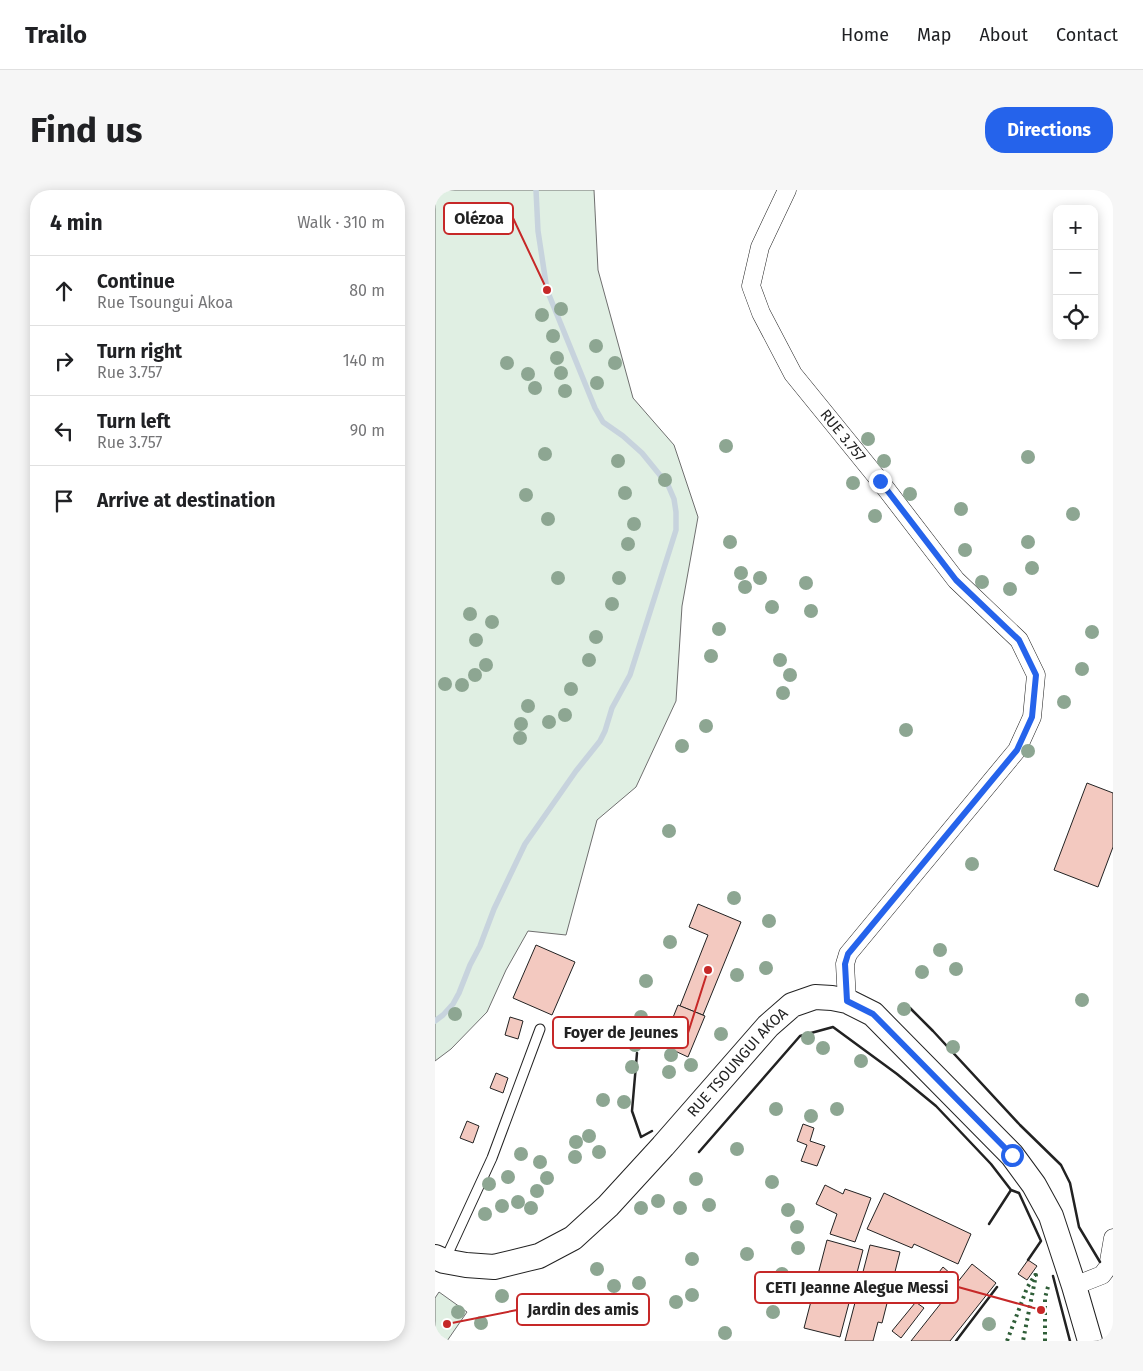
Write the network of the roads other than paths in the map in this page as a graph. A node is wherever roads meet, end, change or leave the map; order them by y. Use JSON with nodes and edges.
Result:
{"nodes":[{"id":1,"x":787,"y":190,"type":"edge"},
{"id":2,"x":847,"y":1001,"type":"junction"},
{"id":3,"x":540,"y":1029,"type":"dead end"},
{"id":4,"x":1113,"y":1238,"type":"edge"},
{"id":5,"x":440,"y":1259,"type":"edge"},
{"id":6,"x":1074,"y":1286,"type":"junction"},
{"id":7,"x":1090,"y":1341,"type":"edge"}],
"edges":[{"from":1,"to":2,"type":"street","name":"RUE 3.757"},
{"from":2,"to":5,"type":"main road","name":"RUE TSOUNGUI AKOA"},
{"from":2,"to":6,"type":"main road","name":"RUE TSOUNGUI AKOA"},
{"from":3,"to":5,"type":"lane"},
{"from":4,"to":6,"type":"street"},
{"from":6,"to":7,"type":"main road","name":"RUE TSOUNGUI AKOA"}]}
